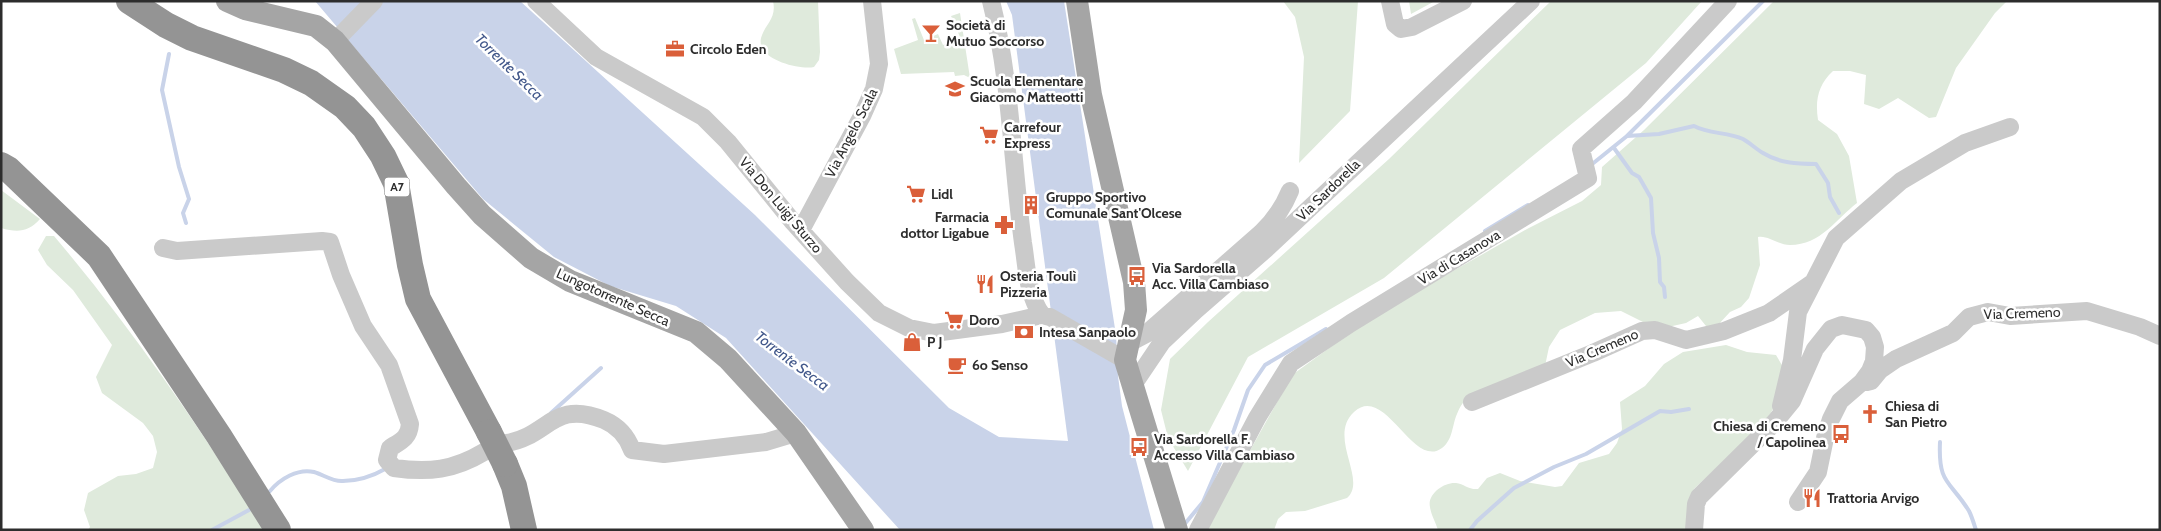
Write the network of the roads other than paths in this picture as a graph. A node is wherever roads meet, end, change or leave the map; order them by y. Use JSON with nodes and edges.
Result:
{"nodes":[{"id":1,"x":129,"y":1,"type":"edge"},
{"id":2,"x":227,"y":1,"type":"edge"},
{"id":3,"x":374,"y":1,"type":"edge"},
{"id":4,"x":536,"y":1,"type":"edge"},
{"id":5,"x":872,"y":1,"type":"edge"},
{"id":6,"x":991,"y":1,"type":"edge"},
{"id":7,"x":1077,"y":1,"type":"edge"},
{"id":8,"x":1390,"y":1,"type":"edge"},
{"id":9,"x":1464,"y":1,"type":"edge"},
{"id":10,"x":1531,"y":1,"type":"edge"},
{"id":11,"x":1728,"y":1,"type":"edge"},
{"id":12,"x":340,"y":36,"type":"junction"},
{"id":13,"x":2010,"y":127,"type":"dead end"},
{"id":14,"x":1,"y":165,"type":"edge"},
{"id":15,"x":1290,"y":191,"type":"dead end"},
{"id":16,"x":800,"y":230,"type":"junction"},
{"id":17,"x":163,"y":248,"type":"dead end"},
{"id":18,"x":1814,"y":282,"type":"junction"},
{"id":19,"x":1046,"y":316,"type":"junction"},
{"id":20,"x":2160,"y":336,"type":"edge"},
{"id":21,"x":1124,"y":352,"type":"junction"},
{"id":22,"x":1862,"y":382,"type":"junction"},
{"id":23,"x":1133,"y":385,"type":"junction"},
{"id":24,"x":1472,"y":402,"type":"dead end"},
{"id":25,"x":1774,"y":423,"type":"junction"},
{"id":26,"x":796,"y":432,"type":"junction"},
{"id":27,"x":496,"y":448,"type":"junction"},
{"id":28,"x":1798,"y":502,"type":"dead end"},
{"id":29,"x":1176,"y":525,"type":"edge"},
{"id":30,"x":523,"y":526,"type":"edge"},
{"id":31,"x":278,"y":530,"type":"edge"},
{"id":32,"x":863,"y":530,"type":"edge"},
{"id":33,"x":1198,"y":530,"type":"edge"},
{"id":34,"x":1694,"y":530,"type":"edge"}],
"edges":[{"from":1,"to":27,"type":"highway","number":"A7"},
{"from":2,"to":12,"type":"main road","name":"Lungotorrente Secca"},
{"from":3,"to":12,"type":"street"},
{"from":4,"to":16,"type":"street","name":"Via Don Luigi Sturzo"},
{"from":5,"to":16,"type":"street","name":"Via Angelo Scala"},
{"from":6,"to":19,"type":"street"},
{"from":7,"to":21,"type":"main road"},
{"from":8,"to":9,"type":"street"},
{"from":10,"to":23,"type":"street","name":"Via Sardorella"},
{"from":11,"to":33,"type":"street","name":"Via di Casanova"},
{"from":12,"to":26,"type":"main road","name":"Lungotorrente Secca"},
{"from":13,"to":18,"type":"street","name":"Via Cremeno"},
{"from":14,"to":31,"type":"highway"},
{"from":15,"to":21,"type":"street"},
{"from":16,"to":19,"type":"street","name":"Via Don Luigi Sturzo"},
{"from":17,"to":27,"type":"street"},
{"from":18,"to":24,"type":"street","name":"Via Cremeno"},
{"from":18,"to":25,"type":"street","name":"Via Cremeno"},
{"from":19,"to":21,"type":"street"},
{"from":20,"to":22,"type":"street","name":"Via Cremeno"},
{"from":21,"to":23,"type":"main road"},
{"from":22,"to":25,"type":"street"},
{"from":22,"to":28,"type":"street","name":"Via Cremeno"},
{"from":23,"to":29,"type":"main road"},
{"from":25,"to":34,"type":"street"},
{"from":26,"to":27,"type":"street"},
{"from":26,"to":32,"type":"main road","name":"Lungotorrente Secca"},
{"from":27,"to":30,"type":"highway","number":"A7"}]}
